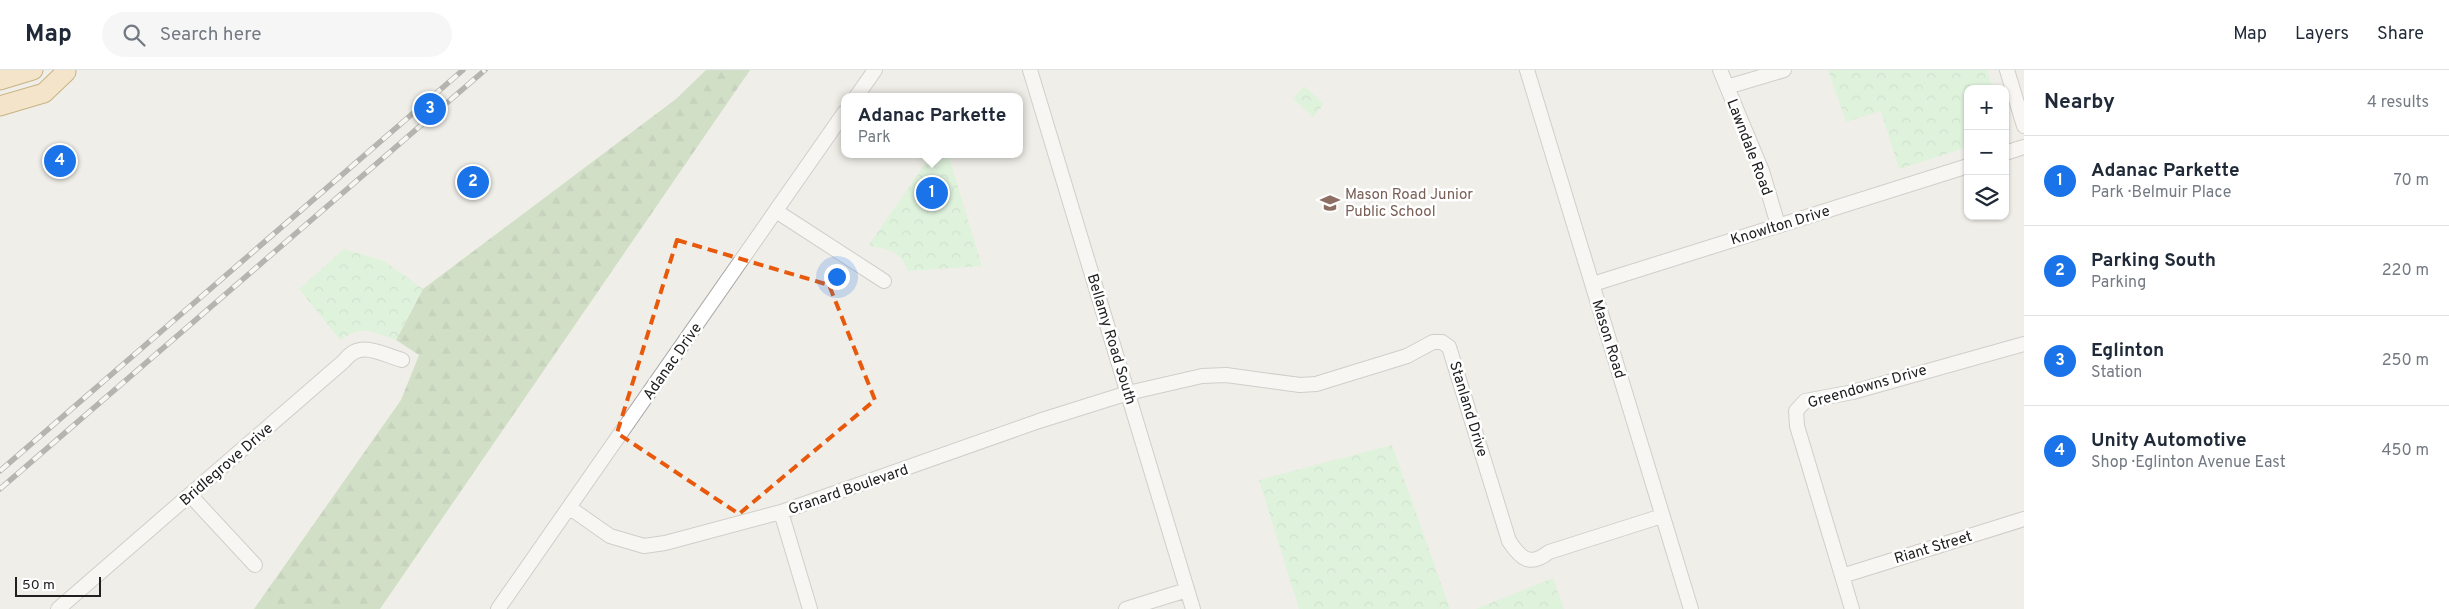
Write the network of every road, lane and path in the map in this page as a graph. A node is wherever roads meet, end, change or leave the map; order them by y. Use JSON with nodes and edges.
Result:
{"nodes":[{"id":1,"x":33,"y":70,"type":"edge"},
{"id":2,"x":875,"y":70,"type":"edge"},
{"id":3,"x":1030,"y":70,"type":"edge"},
{"id":4,"x":1527,"y":70,"type":"edge"},
{"id":5,"x":1720,"y":70,"type":"edge"},
{"id":6,"x":1784,"y":70,"type":"edge"},
{"id":7,"x":2007,"y":70,"type":"edge"},
{"id":8,"x":63,"y":71,"type":"edge"},
{"id":9,"x":0,"y":80,"type":"edge"},
{"id":10,"x":1727,"y":87,"type":"junction"},
{"id":11,"x":859,"y":93,"type":"edge"},
{"id":12,"x":0,"y":106,"type":"edge"},
{"id":13,"x":841,"y":117,"type":"edge"},
{"id":14,"x":2024,"y":126,"type":"edge"},
{"id":15,"x":2024,"y":147,"type":"edge"},
{"id":16,"x":2009,"y":153,"type":"edge"},
{"id":17,"x":1964,"y":167,"type":"edge"},
{"id":18,"x":776,"y":211,"type":"junction"},
{"id":19,"x":1778,"y":225,"type":"junction"},
{"id":20,"x":884,"y":281,"type":"dead end"},
{"id":21,"x":1593,"y":284,"type":"junction"},
{"id":22,"x":2024,"y":344,"type":"edge"},
{"id":23,"x":402,"y":360,"type":"dead end"},
{"id":24,"x":1128,"y":393,"type":"junction"},
{"id":25,"x":190,"y":495,"type":"junction"},
{"id":26,"x":570,"y":508,"type":"junction"},
{"id":27,"x":781,"y":512,"type":"junction"},
{"id":28,"x":1662,"y":516,"type":"junction"},
{"id":29,"x":2024,"y":519,"type":"edge"},
{"id":30,"x":255,"y":565,"type":"dead end"},
{"id":31,"x":1842,"y":576,"type":"junction"},
{"id":32,"x":1187,"y":590,"type":"junction"},
{"id":33,"x":60,"y":608,"type":"edge"},
{"id":34,"x":498,"y":609,"type":"edge"},
{"id":35,"x":810,"y":609,"type":"edge"},
{"id":36,"x":1126,"y":609,"type":"edge"},
{"id":37,"x":1193,"y":609,"type":"edge"},
{"id":38,"x":1692,"y":609,"type":"edge"},
{"id":39,"x":1852,"y":609,"type":"edge"}],
"edges":[{"from":1,"to":9,"type":"main road"},
{"from":2,"to":11,"type":"street"},
{"from":3,"to":24,"type":"street","name":"Bellamy Road South"},
{"from":4,"to":21,"type":"street","name":"Mason Road"},
{"from":5,"to":10,"type":"street","name":"Lawndale Road"},
{"from":6,"to":10,"type":"street"},
{"from":7,"to":14,"type":"street"},
{"from":8,"to":12,"type":"main road"},
{"from":10,"to":19,"type":"street","name":"Lawndale Road"},
{"from":13,"to":18,"type":"street","name":"Adanac Drive"},
{"from":15,"to":16,"type":"street"},
{"from":17,"to":19,"type":"street","name":"Knowlton Drive"},
{"from":18,"to":20,"type":"street"},
{"from":18,"to":26,"type":"street","name":"Adanac Drive"},
{"from":19,"to":21,"type":"street","name":"Knowlton Drive"},
{"from":21,"to":28,"type":"street","name":"Mason Road"},
{"from":22,"to":31,"type":"street","name":"Greendowns Drive"},
{"from":23,"to":25,"type":"street","name":"Bridlegrove Drive"},
{"from":24,"to":27,"type":"street","name":"Granard Boulevard"},
{"from":24,"to":28,"type":"street","name":"Stanland Drive"},
{"from":24,"to":32,"type":"street","name":"Bellamy Road South"},
{"from":25,"to":30,"type":"street"},
{"from":25,"to":33,"type":"street","name":"Bridlegrove Drive"},
{"from":26,"to":27,"type":"street","name":"Granard Boulevard"},
{"from":26,"to":34,"type":"street","name":"Adanac Drive"},
{"from":27,"to":35,"type":"street"},
{"from":28,"to":38,"type":"street","name":"Mason Road"},
{"from":29,"to":31,"type":"street","name":"Riant Street"},
{"from":31,"to":39,"type":"street","name":"Greendowns Drive"},
{"from":32,"to":36,"type":"street"},
{"from":32,"to":37,"type":"street","name":"Bellamy Road South"}]}
